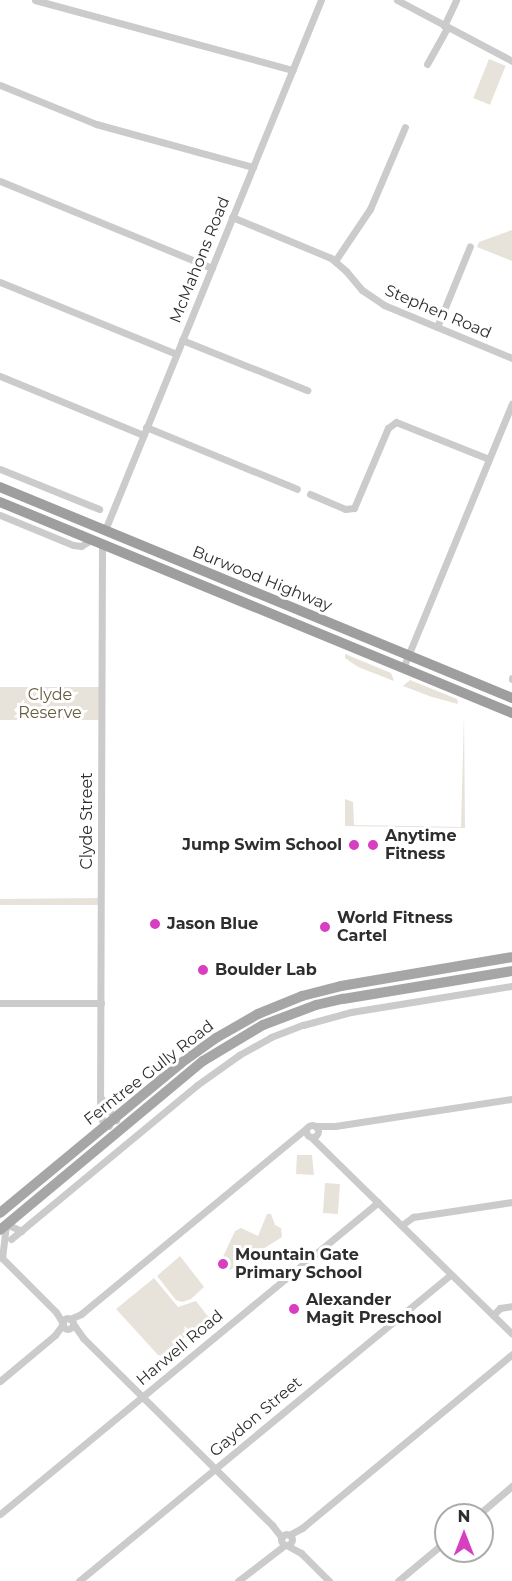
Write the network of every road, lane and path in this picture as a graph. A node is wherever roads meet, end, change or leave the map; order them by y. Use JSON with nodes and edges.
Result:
{"nodes":[{"id":1,"x":35,"y":0,"type":"edge"},
{"id":2,"x":321,"y":0,"type":"edge"},
{"id":3,"x":397,"y":0,"type":"edge"},
{"id":4,"x":456,"y":0,"type":"edge"},
{"id":5,"x":446,"y":27,"type":"junction"},
{"id":6,"x":512,"y":61,"type":"edge"},
{"id":7,"x":428,"y":64,"type":"dead end"},
{"id":8,"x":293,"y":70,"type":"junction"},
{"id":9,"x":0,"y":85,"type":"edge"},
{"id":10,"x":405,"y":127,"type":"dead end"},
{"id":11,"x":253,"y":166,"type":"junction"},
{"id":12,"x":0,"y":181,"type":"edge"},
{"id":13,"x":232,"y":217,"type":"junction"},
{"id":14,"x":470,"y":246,"type":"dead end"},
{"id":15,"x":335,"y":261,"type":"junction"},
{"id":16,"x":212,"y":268,"type":"junction"},
{"id":17,"x":0,"y":282,"type":"edge"},
{"id":18,"x":437,"y":327,"type":"junction"},
{"id":19,"x":182,"y":340,"type":"junction"},
{"id":20,"x":176,"y":354,"type":"junction"},
{"id":21,"x":512,"y":358,"type":"edge"},
{"id":22,"x":0,"y":376,"type":"edge"},
{"id":23,"x":307,"y":390,"type":"dead end"},
{"id":24,"x":512,"y":404,"type":"edge"},
{"id":25,"x":390,"y":415,"type":"dead end"},
{"id":26,"x":393,"y":423,"type":"junction"},
{"id":27,"x":145,"y":431,"type":"junction"},
{"id":28,"x":489,"y":459,"type":"junction"},
{"id":29,"x":0,"y":469,"type":"edge"},
{"id":30,"x":0,"y":487,"type":"edge"},
{"id":31,"x":297,"y":489,"type":"dead end"},
{"id":32,"x":309,"y":494,"type":"dead end"},
{"id":33,"x":0,"y":502,"type":"edge"},
{"id":34,"x":99,"y":509,"type":"dead end"},
{"id":35,"x":0,"y":516,"type":"edge"},
{"id":36,"x":105,"y":530,"type":"junction"},
{"id":37,"x":97,"y":542,"type":"junction"},
{"id":38,"x":408,"y":656,"type":"junction"},
{"id":39,"x":403,"y":668,"type":"junction"},
{"id":40,"x":512,"y":698,"type":"edge"},
{"id":41,"x":512,"y":713,"type":"edge"},
{"id":42,"x":512,"y":957,"type":"edge"},
{"id":43,"x":469,"y":964,"type":"junction"},
{"id":44,"x":512,"y":971,"type":"edge"},
{"id":45,"x":471,"y":978,"type":"junction"},
{"id":46,"x":512,"y":979,"type":"edge"},
{"id":47,"x":510,"y":986,"type":"edge"},
{"id":48,"x":369,"y":993,"type":"junction"},
{"id":49,"x":331,"y":1001,"type":"junction"},
{"id":50,"x":0,"y":1003,"type":"edge"},
{"id":51,"x":101,"y":1003,"type":"junction"},
{"id":52,"x":388,"y":1005,"type":"junction"},
{"id":53,"x":323,"y":1018,"type":"junction"},
{"id":54,"x":101,"y":1098,"type":"junction"},
{"id":55,"x":512,"y":1099,"type":"edge"},
{"id":56,"x":141,"y":1113,"type":"junction"},
{"id":57,"x":162,"y":1114,"type":"junction"},
{"id":58,"x":115,"y":1117,"type":"junction"},
{"id":59,"x":106,"y":1125,"type":"junction"},
{"id":60,"x":313,"y":1133,"type":"junction"},
{"id":61,"x":116,"y":1134,"type":"junction"},
{"id":62,"x":114,"y":1153,"type":"junction"},
{"id":63,"x":378,"y":1202,"type":"junction"},
{"id":64,"x":512,"y":1202,"type":"edge"},
{"id":65,"x":0,"y":1213,"type":"edge"},
{"id":66,"x":402,"y":1225,"type":"junction"},
{"id":67,"x":3,"y":1227,"type":"edge"},
{"id":68,"x":22,"y":1231,"type":"junction"},
{"id":69,"x":11,"y":1239,"type":"dead end"},
{"id":70,"x":1,"y":1257,"type":"edge"},
{"id":71,"x":451,"y":1274,"type":"junction"},
{"id":72,"x":512,"y":1306,"type":"edge"},
{"id":73,"x":493,"y":1315,"type":"junction"},
{"id":74,"x":69,"y":1324,"type":"junction"},
{"id":75,"x":512,"y":1334,"type":"edge"},
{"id":76,"x":512,"y":1354,"type":"edge"},
{"id":77,"x":0,"y":1381,"type":"edge"},
{"id":78,"x":142,"y":1397,"type":"junction"},
{"id":79,"x":215,"y":1469,"type":"junction"},
{"id":80,"x":512,"y":1486,"type":"edge"},
{"id":81,"x":492,"y":1503,"type":"edge"},
{"id":82,"x":0,"y":1515,"type":"edge"},
{"id":83,"x":287,"y":1540,"type":"junction"},
{"id":84,"x":434,"y":1551,"type":"edge"},
{"id":85,"x":79,"y":1581,"type":"edge"},
{"id":86,"x":238,"y":1581,"type":"edge"},
{"id":87,"x":329,"y":1581,"type":"edge"},
{"id":88,"x":398,"y":1581,"type":"edge"}],
"edges":[{"from":1,"to":8,"type":"street"},
{"from":2,"to":8,"type":"street","name":"McMahons Road"},
{"from":3,"to":5,"type":"street"},
{"from":4,"to":5,"type":"street"},
{"from":5,"to":6,"type":"street"},
{"from":5,"to":7,"type":"street"},
{"from":8,"to":11,"type":"street","name":"McMahons Road"},
{"from":9,"to":11,"type":"street"},
{"from":10,"to":15,"type":"street"},
{"from":11,"to":13,"type":"street","name":"McMahons Road"},
{"from":12,"to":16,"type":"street"},
{"from":13,"to":15,"type":"street","name":"Stephen Road"},
{"from":13,"to":16,"type":"street","name":"McMahons Road"},
{"from":14,"to":18,"type":"street"},
{"from":15,"to":18,"type":"street","name":"Stephen Road"},
{"from":16,"to":19,"type":"street","name":"McMahons Road"},
{"from":17,"to":20,"type":"street"},
{"from":18,"to":21,"type":"street","name":"Stephen Road"},
{"from":19,"to":20,"type":"street","name":"McMahons Road"},
{"from":19,"to":23,"type":"street"},
{"from":20,"to":27,"type":"street","name":"McMahons Road"},
{"from":22,"to":27,"type":"street"},
{"from":24,"to":28,"type":"street"},
{"from":25,"to":26,"type":"street"},
{"from":26,"to":28,"type":"street"},
{"from":26,"to":32,"type":"street"},
{"from":27,"to":31,"type":"street"},
{"from":27,"to":36,"type":"street","name":"McMahons Road"},
{"from":28,"to":38,"type":"street"},
{"from":29,"to":34,"type":"street"},
{"from":30,"to":36,"type":"highway","name":"Burwood Highway"},
{"from":33,"to":37,"type":"highway","name":"Burwood Highway"},
{"from":35,"to":37,"type":"street","name":"Burwood Highway"},
{"from":36,"to":37,"type":"highway"},
{"from":36,"to":38,"type":"highway","name":"Burwood Highway"},
{"from":37,"to":39,"type":"highway","name":"Burwood Highway"},
{"from":37,"to":51,"type":"street","name":"Clyde Street"},
{"from":38,"to":39,"type":"street"},
{"from":38,"to":40,"type":"highway","name":"Burwood Highway"},
{"from":39,"to":41,"type":"highway","name":"Burwood Highway"},
{"from":42,"to":43,"type":"main road","name":"Ferntree Gully Road"},
{"from":43,"to":45,"type":"main road"},
{"from":43,"to":58,"type":"main road","name":"Ferntree Gully Road"},
{"from":44,"to":45,"type":"main road","name":"Ferntree Gully Road"},
{"from":45,"to":48,"type":"main road","name":"Ferntree Gully Road"},
{"from":46,"to":47,"type":"street"},
{"from":47,"to":52,"type":"street"},
{"from":48,"to":49,"type":"main road","name":"Ferntree Gully Road"},
{"from":48,"to":52,"type":"street"},
{"from":49,"to":53,"type":"street"},
{"from":49,"to":56,"type":"main road","name":"Ferntree Gully Road"},
{"from":50,"to":51,"type":"street"},
{"from":51,"to":54,"type":"street","name":"Clyde Street"},
{"from":52,"to":53,"type":"street"},
{"from":53,"to":57,"type":"street"},
{"from":54,"to":58,"type":"street"},
{"from":54,"to":59,"type":"street","name":"Clyde Street"},
{"from":55,"to":60,"type":"street"},
{"from":56,"to":57,"type":"street"},
{"from":56,"to":61,"type":"main road","name":"Ferntree Gully Road"},
{"from":57,"to":62,"type":"street"},
{"from":58,"to":59,"type":"main road","name":"Ferntree Gully Road"},
{"from":58,"to":61,"type":"street"},
{"from":59,"to":61,"type":"street"},
{"from":59,"to":65,"type":"main road","name":"Ferntree Gully Road"},
{"from":60,"to":63,"type":"street"},
{"from":60,"to":74,"type":"street"},
{"from":61,"to":62,"type":"street"},
{"from":61,"to":67,"type":"main road","name":"Ferntree Gully Road"},
{"from":62,"to":68,"type":"street"},
{"from":63,"to":66,"type":"street"},
{"from":63,"to":78,"type":"street","name":"Harwell Road"},
{"from":64,"to":66,"type":"street"},
{"from":66,"to":71,"type":"street"},
{"from":67,"to":68,"type":"street"},
{"from":67,"to":70,"type":"street"},
{"from":68,"to":69,"type":"street"},
{"from":70,"to":74,"type":"street"},
{"from":71,"to":73,"type":"street"},
{"from":71,"to":79,"type":"street","name":"Gaydon Street"},
{"from":72,"to":73,"type":"street"},
{"from":73,"to":75,"type":"street"},
{"from":74,"to":77,"type":"street"},
{"from":74,"to":78,"type":"street"},
{"from":76,"to":83,"type":"street"},
{"from":78,"to":79,"type":"street"},
{"from":78,"to":82,"type":"street","name":"Harwell Road"},
{"from":79,"to":83,"type":"street"},
{"from":79,"to":85,"type":"street","name":"Gaydon Street"},
{"from":80,"to":81,"type":"street"},
{"from":83,"to":86,"type":"street"},
{"from":83,"to":87,"type":"street"},
{"from":84,"to":88,"type":"street"}]}
